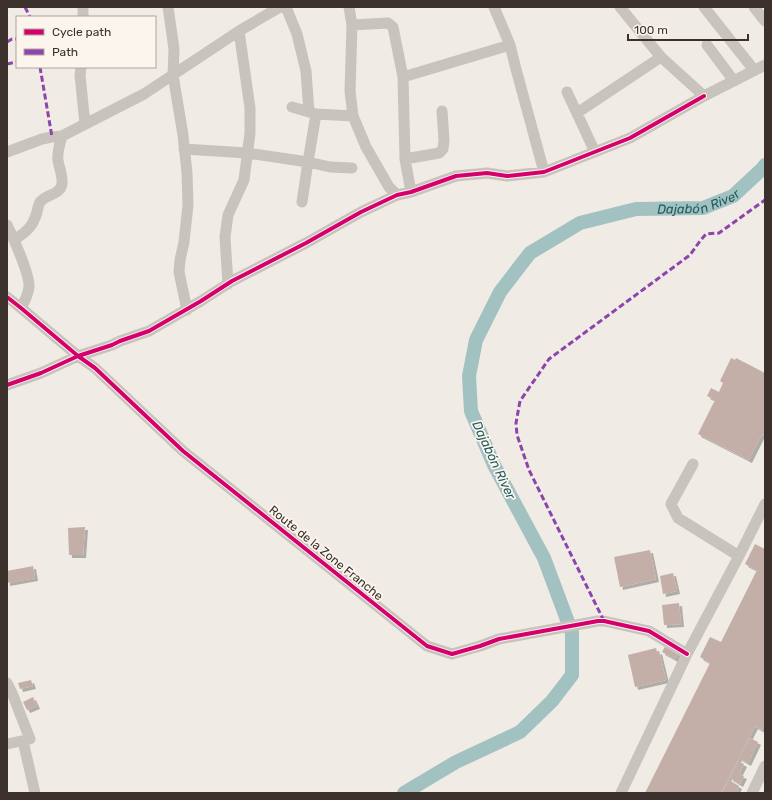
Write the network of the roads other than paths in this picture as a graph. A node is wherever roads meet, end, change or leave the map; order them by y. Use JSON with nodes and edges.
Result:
{"nodes":[{"id":1,"x":168,"y":7,"type":"edge"},
{"id":2,"x":280,"y":7,"type":"edge"},
{"id":3,"x":286,"y":7,"type":"edge"},
{"id":4,"x":349,"y":7,"type":"edge"},
{"id":5,"x":494,"y":7,"type":"edge"},
{"id":6,"x":620,"y":7,"type":"edge"},
{"id":7,"x":704,"y":7,"type":"edge"},
{"id":8,"x":754,"y":7,"type":"edge"},
{"id":9,"x":765,"y":21,"type":"edge"},
{"id":10,"x":352,"y":25,"type":"junction"},
{"id":11,"x":239,"y":31,"type":"junction"},
{"id":12,"x":510,"y":45,"type":"junction"},
{"id":13,"x":707,"y":45,"type":"dead end"},
{"id":14,"x":661,"y":57,"type":"junction"},
{"id":15,"x":765,"y":65,"type":"edge"},
{"id":16,"x":81,"y":68,"type":"edge"},
{"id":17,"x":754,"y":70,"type":"junction"},
{"id":18,"x":173,"y":75,"type":"junction"},
{"id":19,"x":403,"y":77,"type":"junction"},
{"id":20,"x":734,"y":81,"type":"junction"},
{"id":21,"x":567,"y":92,"type":"dead end"},
{"id":22,"x":704,"y":96,"type":"junction"},
{"id":23,"x":292,"y":107,"type":"dead end"},
{"id":24,"x":442,"y":111,"type":"dead end"},
{"id":25,"x":313,"y":113,"type":"junction"},
{"id":26,"x":577,"y":113,"type":"junction"},
{"id":27,"x":353,"y":116,"type":"junction"},
{"id":28,"x":85,"y":124,"type":"junction"},
{"id":29,"x":62,"y":136,"type":"junction"},
{"id":30,"x":184,"y":149,"type":"junction"},
{"id":31,"x":7,"y":152,"type":"edge"},
{"id":32,"x":595,"y":152,"type":"junction"},
{"id":33,"x":247,"y":153,"type":"junction"},
{"id":34,"x":405,"y":159,"type":"junction"},
{"id":35,"x":308,"y":162,"type":"junction"},
{"id":36,"x":352,"y":168,"type":"dead end"},
{"id":37,"x":544,"y":172,"type":"junction"},
{"id":38,"x":411,"y":192,"type":"junction"},
{"id":39,"x":397,"y":195,"type":"junction"},
{"id":40,"x":302,"y":202,"type":"dead end"},
{"id":41,"x":7,"y":225,"type":"edge"},
{"id":42,"x":14,"y":240,"type":"junction"},
{"id":43,"x":228,"y":284,"type":"junction"},
{"id":44,"x":7,"y":297,"type":"edge"},
{"id":45,"x":21,"y":308,"type":"junction"},
{"id":46,"x":187,"y":310,"type":"junction"},
{"id":47,"x":78,"y":356,"type":"junction"},
{"id":48,"x":7,"y":385,"type":"edge"},
{"id":49,"x":693,"y":464,"type":"dead end"},
{"id":50,"x":765,"y":504,"type":"edge"},
{"id":51,"x":739,"y":556,"type":"junction"},
{"id":52,"x":688,"y":654,"type":"junction"},
{"id":53,"x":7,"y":683,"type":"edge"},
{"id":54,"x":23,"y":741,"type":"junction"},
{"id":55,"x":7,"y":744,"type":"edge"},
{"id":56,"x":765,"y":766,"type":"edge"},
{"id":57,"x":35,"y":793,"type":"edge"},
{"id":58,"x":621,"y":793,"type":"edge"},
{"id":59,"x":752,"y":793,"type":"edge"}],
"edges":[{"from":1,"to":18,"type":"street"},
{"from":2,"to":11,"type":"street"},
{"from":3,"to":25,"type":"street"},
{"from":4,"to":10,"type":"street"},
{"from":5,"to":12,"type":"street"},
{"from":6,"to":14,"type":"street"},
{"from":7,"to":17,"type":"street"},
{"from":8,"to":9,"type":"street"},
{"from":10,"to":19,"type":"street"},
{"from":10,"to":27,"type":"street"},
{"from":11,"to":18,"type":"street"},
{"from":11,"to":33,"type":"street"},
{"from":12,"to":19,"type":"street"},
{"from":12,"to":37,"type":"street"},
{"from":13,"to":20,"type":"street"},
{"from":14,"to":22,"type":"street"},
{"from":14,"to":26,"type":"street"},
{"from":15,"to":17,"type":"street"},
{"from":16,"to":28,"type":"street"},
{"from":17,"to":20,"type":"street"},
{"from":18,"to":28,"type":"street"},
{"from":18,"to":30,"type":"street"},
{"from":19,"to":34,"type":"street"},
{"from":20,"to":22,"type":"street"},
{"from":21,"to":26,"type":"street"},
{"from":22,"to":32,"type":"street"},
{"from":23,"to":25,"type":"street"},
{"from":24,"to":34,"type":"street"},
{"from":25,"to":27,"type":"street"},
{"from":25,"to":35,"type":"street"},
{"from":26,"to":32,"type":"street"},
{"from":27,"to":39,"type":"street"},
{"from":28,"to":29,"type":"street"},
{"from":29,"to":31,"type":"street"},
{"from":29,"to":42,"type":"street"},
{"from":30,"to":33,"type":"street"},
{"from":30,"to":46,"type":"street"},
{"from":32,"to":37,"type":"street"},
{"from":33,"to":35,"type":"street"},
{"from":33,"to":43,"type":"street"},
{"from":34,"to":38,"type":"street"},
{"from":35,"to":36,"type":"street"},
{"from":35,"to":40,"type":"street"},
{"from":37,"to":38,"type":"street"},
{"from":38,"to":39,"type":"street"},
{"from":39,"to":43,"type":"street"},
{"from":41,"to":42,"type":"street"},
{"from":42,"to":45,"type":"street"},
{"from":43,"to":46,"type":"street"},
{"from":44,"to":45,"type":"street","name":"Route de la Zone Franche"},
{"from":45,"to":47,"type":"street","name":"Route de la Zone Franche"},
{"from":46,"to":47,"type":"street"},
{"from":47,"to":48,"type":"street"},
{"from":47,"to":52,"type":"street","name":"Route de la Zone Franche"},
{"from":49,"to":51,"type":"street"},
{"from":50,"to":51,"type":"street"},
{"from":51,"to":52,"type":"street"},
{"from":52,"to":58,"type":"street"},
{"from":53,"to":54,"type":"street"},
{"from":54,"to":55,"type":"street"},
{"from":54,"to":57,"type":"street"},
{"from":56,"to":59,"type":"street"}]}
